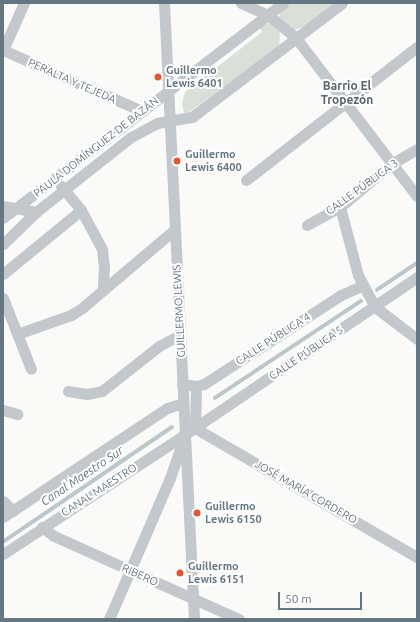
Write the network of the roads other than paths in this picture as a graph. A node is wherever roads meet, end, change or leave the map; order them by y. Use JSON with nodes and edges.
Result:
{"nodes":[{"id":1,"x":24,"y":3,"type":"edge"},
{"id":2,"x":164,"y":3,"type":"edge"},
{"id":3,"x":241,"y":3,"type":"edge"},
{"id":4,"x":283,"y":3,"type":"edge"},
{"id":5,"x":342,"y":3,"type":"edge"},
{"id":6,"x":268,"y":15,"type":"junction"},
{"id":7,"x":296,"y":38,"type":"junction"},
{"id":8,"x":417,"y":47,"type":"edge"},
{"id":9,"x":3,"y":50,"type":"edge"},
{"id":10,"x":168,"y":91,"type":"junction"},
{"id":11,"x":344,"y":103,"type":"junction"},
{"id":12,"x":142,"y":111,"type":"junction"},
{"id":13,"x":170,"y":120,"type":"junction"},
{"id":14,"x":417,"y":149,"type":"edge"},
{"id":15,"x":391,"y":164,"type":"junction"},
{"id":16,"x":54,"y":180,"type":"junction"},
{"id":17,"x":246,"y":180,"type":"dead end"},
{"id":18,"x":66,"y":190,"type":"junction"},
{"id":19,"x":417,"y":196,"type":"edge"},
{"id":20,"x":3,"y":206,"type":"edge"},
{"id":21,"x":340,"y":207,"type":"junction"},
{"id":22,"x":14,"y":209,"type":"junction"},
{"id":23,"x":81,"y":210,"type":"junction"},
{"id":24,"x":36,"y":212,"type":"junction"},
{"id":25,"x":3,"y":218,"type":"edge"},
{"id":26,"x":307,"y":225,"type":"dead end"},
{"id":27,"x":175,"y":229,"type":"junction"},
{"id":28,"x":3,"y":244,"type":"edge"},
{"id":29,"x":3,"y":274,"type":"edge"},
{"id":30,"x":417,"y":277,"type":"edge"},
{"id":31,"x":363,"y":285,"type":"junction"},
{"id":32,"x":103,"y":289,"type":"junction"},
{"id":33,"x":3,"y":298,"type":"edge"},
{"id":34,"x":375,"y":307,"type":"junction"},
{"id":35,"x":17,"y":334,"type":"junction"},
{"id":36,"x":180,"y":335,"type":"junction"},
{"id":37,"x":417,"y":339,"type":"edge"},
{"id":38,"x":31,"y":369,"type":"dead end"},
{"id":39,"x":182,"y":384,"type":"junction"},
{"id":40,"x":196,"y":386,"type":"junction"},
{"id":41,"x":68,"y":391,"type":"dead end"},
{"id":42,"x":183,"y":403,"type":"junction"},
{"id":43,"x":3,"y":410,"type":"edge"},
{"id":44,"x":17,"y":414,"type":"dead end"},
{"id":45,"x":195,"y":428,"type":"junction"},
{"id":46,"x":184,"y":435,"type":"junction"},
{"id":47,"x":3,"y":500,"type":"edge"},
{"id":48,"x":13,"y":511,"type":"junction"},
{"id":49,"x":3,"y":517,"type":"edge"},
{"id":50,"x":42,"y":527,"type":"junction"},
{"id":51,"x":3,"y":554,"type":"edge"},
{"id":52,"x":417,"y":557,"type":"edge"},
{"id":53,"x":130,"y":570,"type":"junction"},
{"id":54,"x":193,"y":598,"type":"junction"},
{"id":55,"x":109,"y":619,"type":"edge"},
{"id":56,"x":194,"y":619,"type":"edge"},
{"id":57,"x":239,"y":619,"type":"edge"}],
"edges":[{"from":1,"to":9,"type":"street"},
{"from":2,"to":10,"type":"street","name":"GUILLERMO LEWIS"},
{"from":3,"to":6,"type":"street"},
{"from":4,"to":6,"type":"street","name":"PAULA DOMÍNGUEZ DE BAZÁN"},
{"from":5,"to":7,"type":"street"},
{"from":6,"to":7,"type":"street"},
{"from":6,"to":10,"type":"street","name":"PAULA DOMÍNGUEZ DE BAZÁN"},
{"from":7,"to":11,"type":"street"},
{"from":7,"to":13,"type":"street"},
{"from":8,"to":11,"type":"street"},
{"from":9,"to":12,"type":"street","name":"PERALTA Y TEJEDA"},
{"from":10,"to":12,"type":"street","name":"PAULA DOMÍNGUEZ DE BAZÁN"},
{"from":10,"to":13,"type":"street","name":"GUILLERMO LEWIS"},
{"from":11,"to":15,"type":"street"},
{"from":11,"to":17,"type":"street"},
{"from":12,"to":16,"type":"street","name":"PAULA DOMÍNGUEZ DE BAZÁN"},
{"from":13,"to":18,"type":"street"},
{"from":13,"to":27,"type":"street","name":"GUILLERMO LEWIS"},
{"from":14,"to":15,"type":"street","name":"CALLE PÚBLICA 3"},
{"from":15,"to":19,"type":"street"},
{"from":15,"to":21,"type":"street","name":"CALLE PÚBLICA 3"},
{"from":16,"to":18,"type":"street"},
{"from":16,"to":22,"type":"street","name":"PAULA DOMÍNGUEZ DE BAZÁN"},
{"from":18,"to":23,"type":"street"},
{"from":18,"to":24,"type":"street"},
{"from":20,"to":22,"type":"street"},
{"from":21,"to":26,"type":"street","name":"CALLE PÚBLICA 3"},
{"from":21,"to":31,"type":"street"},
{"from":22,"to":24,"type":"street"},
{"from":22,"to":25,"type":"street","name":"PAULA DOMÍNGUEZ DE BAZÁN"},
{"from":23,"to":29,"type":"street"},
{"from":23,"to":32,"type":"street"},
{"from":24,"to":28,"type":"street"},
{"from":27,"to":32,"type":"street"},
{"from":27,"to":36,"type":"street","name":"GUILLERMO LEWIS"},
{"from":30,"to":34,"type":"street","name":"CALLE PÚBLICA 5"},
{"from":31,"to":34,"type":"street"},
{"from":31,"to":40,"type":"street","name":"CALLE PÚBLICA 4"},
{"from":32,"to":35,"type":"street"},
{"from":33,"to":35,"type":"street"},
{"from":34,"to":37,"type":"street"},
{"from":34,"to":45,"type":"street","name":"CALLE PÚBLICA 5"},
{"from":35,"to":38,"type":"street"},
{"from":36,"to":39,"type":"street","name":"GUILLERMO LEWIS"},
{"from":36,"to":41,"type":"street"},
{"from":39,"to":40,"type":"street"},
{"from":39,"to":42,"type":"street","name":"GUILLERMO LEWIS"},
{"from":40,"to":45,"type":"street"},
{"from":42,"to":46,"type":"street","name":"GUILLERMO LEWIS"},
{"from":42,"to":48,"type":"street"},
{"from":43,"to":44,"type":"street"},
{"from":45,"to":46,"type":"street","name":"CANAL MAESTRO"},
{"from":45,"to":52,"type":"street","name":"JOSÉ MARÍA CORDERO"},
{"from":46,"to":50,"type":"street","name":"CANAL MAESTRO"},
{"from":46,"to":53,"type":"street"},
{"from":46,"to":54,"type":"street","name":"GUILLERMO LEWIS"},
{"from":47,"to":48,"type":"street"},
{"from":48,"to":49,"type":"street"},
{"from":50,"to":51,"type":"street","name":"CANAL MAESTRO"},
{"from":50,"to":53,"type":"street","name":"RIBERO"},
{"from":53,"to":54,"type":"street","name":"RIBERO"},
{"from":53,"to":55,"type":"street"},
{"from":54,"to":56,"type":"street","name":"GUILLERMO LEWIS"},
{"from":54,"to":57,"type":"street","name":"RIBERO"}]}
